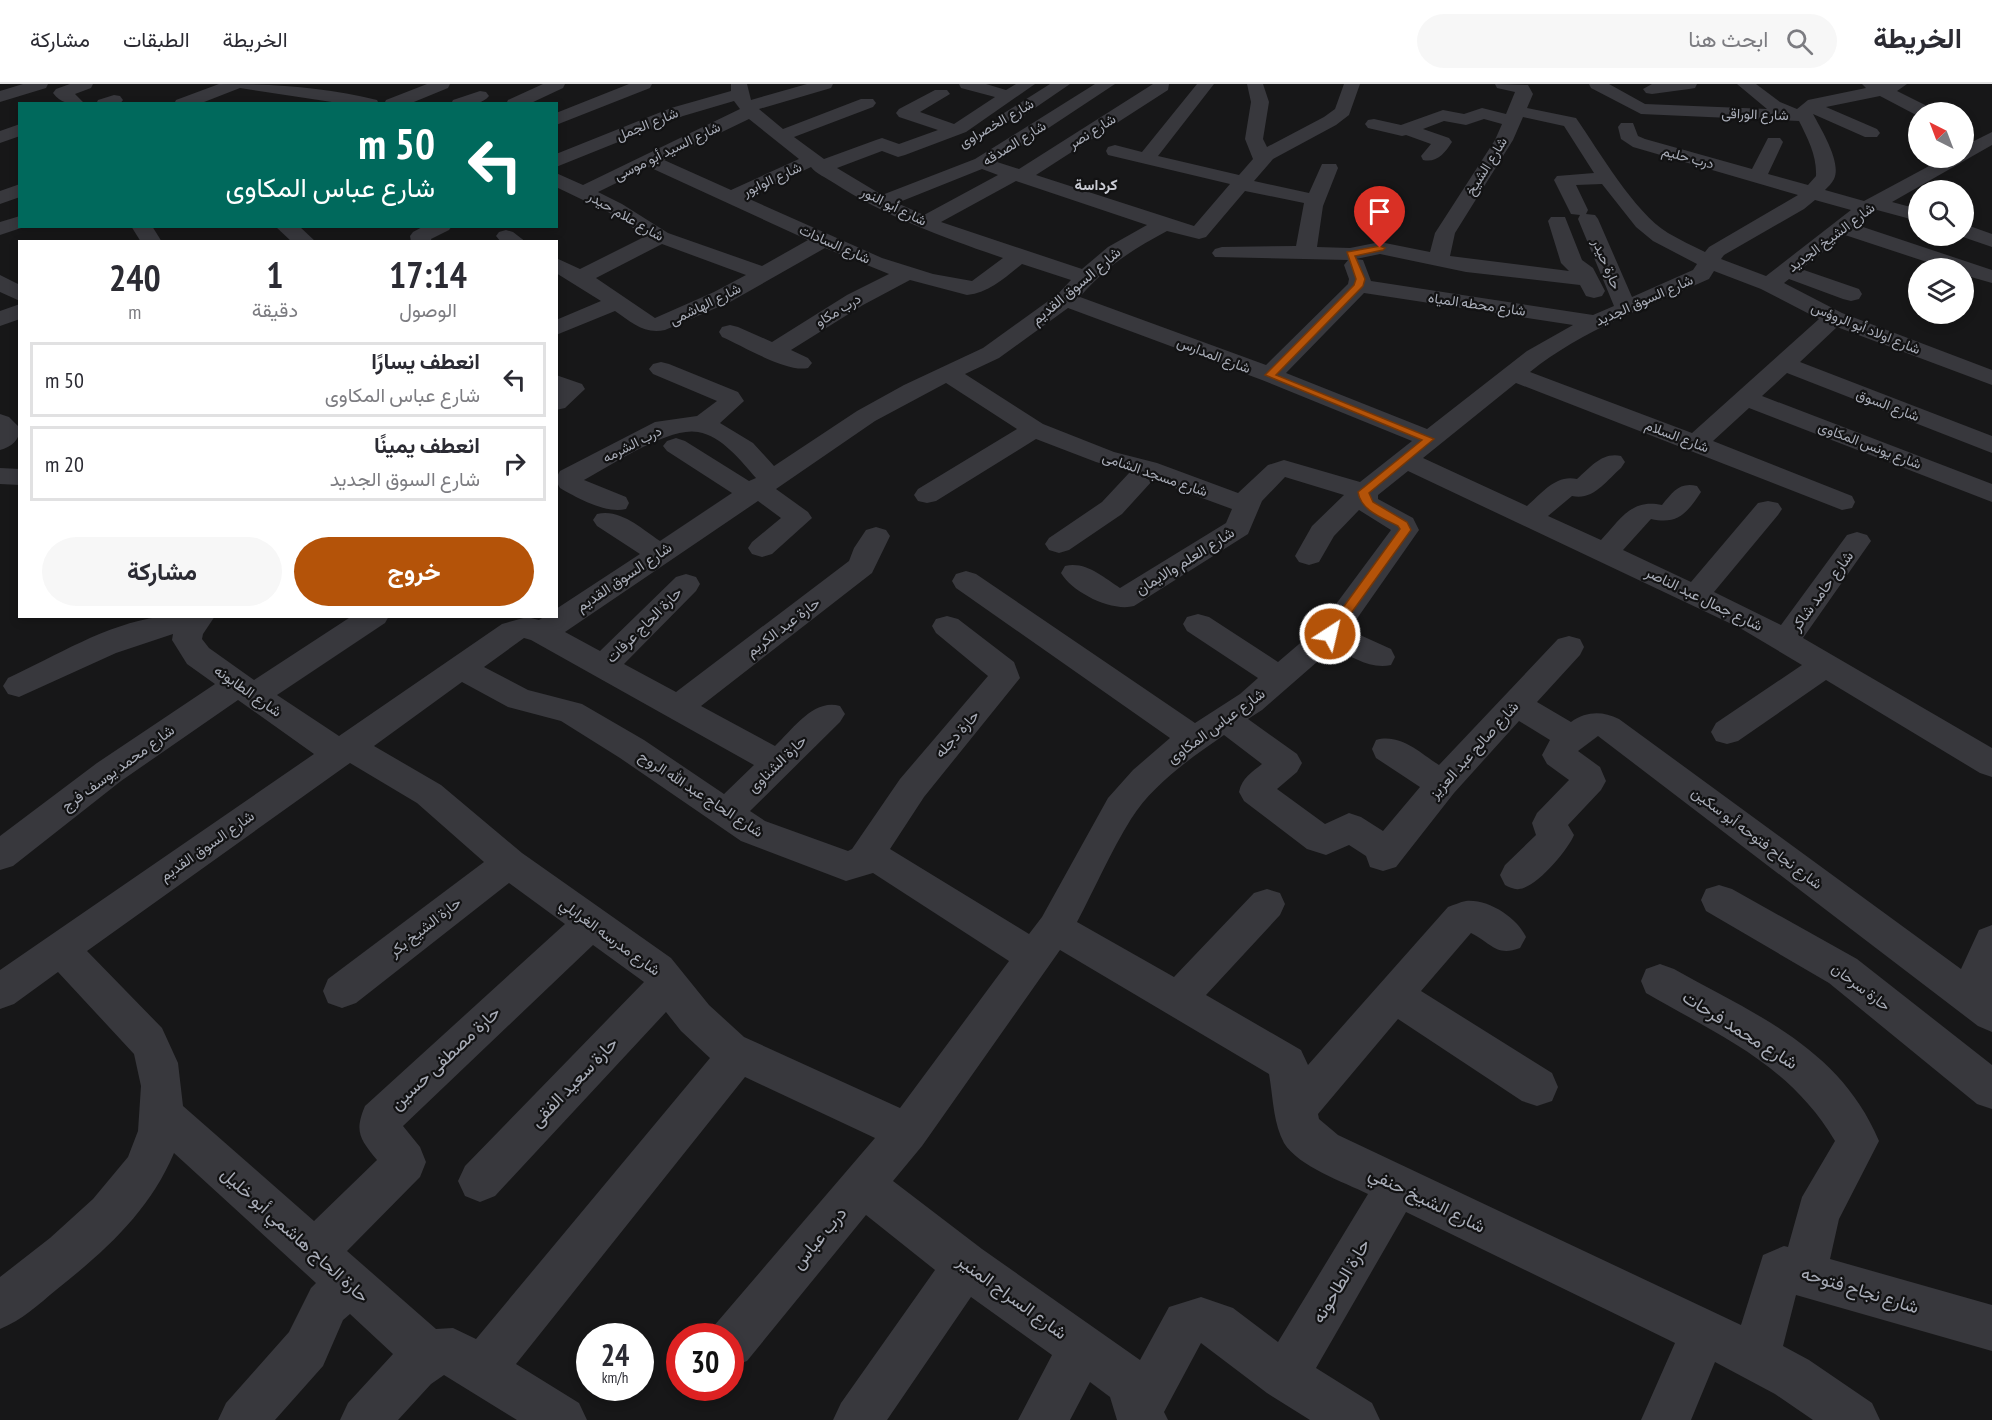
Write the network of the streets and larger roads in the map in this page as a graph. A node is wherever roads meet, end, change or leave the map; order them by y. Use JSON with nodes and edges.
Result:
{"nodes":[{"id":1,"x":40,"y":84,"type":"edge"},
{"id":2,"x":85,"y":84,"type":"edge"},
{"id":3,"x":234,"y":84,"type":"edge"},
{"id":4,"x":246,"y":84,"type":"edge"},
{"id":5,"x":304,"y":84,"type":"edge"},
{"id":6,"x":369,"y":84,"type":"edge"},
{"id":7,"x":442,"y":84,"type":"edge"},
{"id":8,"x":557,"y":84,"type":"edge"},
{"id":9,"x":644,"y":84,"type":"edge"},
{"id":10,"x":825,"y":84,"type":"edge"},
{"id":11,"x":967,"y":84,"type":"edge"},
{"id":12,"x":1027,"y":84,"type":"edge"},
{"id":13,"x":1062,"y":84,"type":"edge"},
{"id":14,"x":1107,"y":84,"type":"edge"},
{"id":15,"x":1206,"y":84,"type":"edge"},
{"id":16,"x":1255,"y":84,"type":"edge"},
{"id":17,"x":1503,"y":84,"type":"edge"},
{"id":18,"x":1597,"y":84,"type":"edge"},
{"id":19,"x":1745,"y":84,"type":"edge"},
{"id":20,"x":1162,"y":86,"type":"dead end"},
{"id":21,"x":1346,"y":86,"type":"edge"},
{"id":22,"x":1884,"y":86,"type":"edge"},
{"id":23,"x":1682,"y":88,"type":"edge"},
{"id":24,"x":1652,"y":89,"type":"dead end"},
{"id":25,"x":287,"y":92,"type":"junction"},
{"id":26,"x":1706,"y":93,"type":"dead end"},
{"id":27,"x":941,"y":94,"type":"dead end"},
{"id":28,"x":480,"y":96,"type":"dead end"},
{"id":29,"x":1009,"y":96,"type":"junction"},
{"id":30,"x":0,"y":97,"type":"edge"},
{"id":31,"x":340,"y":97,"type":"junction"},
{"id":32,"x":744,"y":99,"type":"edge"},
{"id":33,"x":1434,"y":100,"type":"dead end"},
{"id":34,"x":74,"y":102,"type":"edge"},
{"id":35,"x":187,"y":102,"type":"edge"},
{"id":36,"x":362,"y":102,"type":"edge"},
{"id":37,"x":397,"y":102,"type":"edge"},
{"id":38,"x":464,"y":102,"type":"edge"},
{"id":39,"x":518,"y":102,"type":"edge"},
{"id":40,"x":1909,"y":102,"type":"edge"},
{"id":41,"x":867,"y":103,"type":"dead end"},
{"id":42,"x":1807,"y":111,"type":"junction"},
{"id":43,"x":1705,"y":112,"type":"junction"},
{"id":44,"x":1515,"y":116,"type":"junction"},
{"id":45,"x":1335,"y":117,"type":"junction"},
{"id":46,"x":558,"y":119,"type":"edge"},
{"id":47,"x":1374,"y":124,"type":"junction"},
{"id":48,"x":1627,"y":127,"type":"dead end"},
{"id":49,"x":18,"y":130,"type":"edge"},
{"id":50,"x":956,"y":130,"type":"junction"},
{"id":51,"x":1408,"y":130,"type":"junction"},
{"id":52,"x":1871,"y":133,"type":"dead end"},
{"id":53,"x":781,"y":136,"type":"junction"},
{"id":54,"x":1974,"y":137,"type":"edge"},
{"id":55,"x":0,"y":138,"type":"edge"},
{"id":56,"x":1774,"y":142,"type":"dead end"},
{"id":57,"x":1989,"y":143,"type":"edge"},
{"id":58,"x":1974,"y":150,"type":"edge"},
{"id":59,"x":1115,"y":152,"type":"dead end"},
{"id":60,"x":1430,"y":156,"type":"dead end"},
{"id":61,"x":1146,"y":159,"type":"junction"},
{"id":62,"x":1262,"y":159,"type":"junction"},
{"id":63,"x":649,"y":160,"type":"junction"},
{"id":64,"x":817,"y":163,"type":"junction"},
{"id":65,"x":982,"y":163,"type":"junction"},
{"id":66,"x":1329,"y":168,"type":"dead end"},
{"id":67,"x":1939,"y":168,"type":"edge"},
{"id":68,"x":957,"y":173,"type":"junction"},
{"id":69,"x":558,"y":174,"type":"edge"},
{"id":70,"x":1612,"y":174,"type":"junction"},
{"id":71,"x":1018,"y":175,"type":"junction"},
{"id":72,"x":558,"y":176,"type":"edge"},
{"id":73,"x":1758,"y":176,"type":"junction"},
{"id":74,"x":1703,"y":177,"type":"dead end"},
{"id":75,"x":1243,"y":184,"type":"junction"},
{"id":76,"x":18,"y":191,"type":"edge"},
{"id":77,"x":1897,"y":191,"type":"junction"},
{"id":78,"x":583,"y":192,"type":"junction"},
{"id":79,"x":1814,"y":192,"type":"junction"},
{"id":80,"x":1746,"y":193,"type":"dead end"},
{"id":81,"x":1908,"y":195,"type":"edge"},
{"id":82,"x":0,"y":198,"type":"edge"},
{"id":83,"x":731,"y":198,"type":"junction"},
{"id":84,"x":1316,"y":200,"type":"junction"},
{"id":85,"x":1768,"y":201,"type":"dead end"},
{"id":86,"x":881,"y":202,"type":"junction"},
{"id":87,"x":1870,"y":206,"type":"junction"},
{"id":88,"x":1789,"y":210,"type":"junction"},
{"id":89,"x":1908,"y":213,"type":"edge"},
{"id":90,"x":1974,"y":220,"type":"edge"},
{"id":91,"x":1558,"y":221,"type":"dead end"},
{"id":92,"x":925,"y":222,"type":"junction"},
{"id":93,"x":18,"y":223,"type":"edge"},
{"id":94,"x":1842,"y":227,"type":"junction"},
{"id":95,"x":288,"y":228,"type":"edge"},
{"id":96,"x":438,"y":228,"type":"edge"},
{"id":97,"x":0,"y":229,"type":"edge"},
{"id":98,"x":1992,"y":229,"type":"edge"},
{"id":99,"x":1974,"y":230,"type":"edge"},
{"id":100,"x":1144,"y":231,"type":"junction"},
{"id":101,"x":661,"y":237,"type":"junction"},
{"id":102,"x":303,"y":240,"type":"edge"},
{"id":103,"x":421,"y":240,"type":"edge"},
{"id":104,"x":824,"y":240,"type":"junction"},
{"id":105,"x":1222,"y":253,"type":"junction"},
{"id":106,"x":1305,"y":254,"type":"junction"},
{"id":107,"x":1350,"y":254,"type":"junction"},
{"id":108,"x":1020,"y":255,"type":"junction"},
{"id":109,"x":1439,"y":260,"type":"junction"},
{"id":110,"x":1708,"y":262,"type":"junction"},
{"id":111,"x":1279,"y":267,"type":"dead end"},
{"id":112,"x":564,"y":270,"type":"edge"},
{"id":113,"x":765,"y":274,"type":"junction"},
{"id":114,"x":906,"y":274,"type":"junction"},
{"id":115,"x":1085,"y":277,"type":"junction"},
{"id":116,"x":1777,"y":277,"type":"junction"},
{"id":117,"x":1992,"y":277,"type":"edge"},
{"id":118,"x":1590,"y":280,"type":"junction"},
{"id":119,"x":0,"y":282,"type":"edge"},
{"id":120,"x":1359,"y":286,"type":"junction"},
{"id":121,"x":1851,"y":294,"type":"dead end"},
{"id":122,"x":1066,"y":299,"type":"junction"},
{"id":123,"x":618,"y":302,"type":"junction"},
{"id":124,"x":15,"y":303,"type":"edge"},
{"id":125,"x":1626,"y":308,"type":"junction"},
{"id":126,"x":1834,"y":318,"type":"junction"},
{"id":127,"x":0,"y":319,"type":"edge"},
{"id":128,"x":1601,"y":320,"type":"junction"},
{"id":129,"x":558,"y":327,"type":"edge"},
{"id":130,"x":730,"y":332,"type":"dead end"},
{"id":131,"x":773,"y":351,"type":"junction"},
{"id":132,"x":800,"y":363,"type":"dead end"},
{"id":133,"x":1784,"y":364,"type":"junction"},
{"id":134,"x":662,"y":369,"type":"dead end"},
{"id":135,"x":1512,"y":373,"type":"junction"},
{"id":136,"x":948,"y":374,"type":"junction"},
{"id":137,"x":1270,"y":375,"type":"junction"},
{"id":138,"x":1992,"y":378,"type":"edge"},
{"id":139,"x":1746,"y":398,"type":"junction"},
{"id":140,"x":0,"y":422,"type":"edge"},
{"id":141,"x":703,"y":424,"type":"junction"},
{"id":142,"x":1034,"y":429,"type":"junction"},
{"id":143,"x":1429,"y":439,"type":"junction"},
{"id":144,"x":0,"y":442,"type":"edge"},
{"id":145,"x":1696,"y":443,"type":"junction"},
{"id":146,"x":1992,"y":445,"type":"edge"},
{"id":147,"x":676,"y":446,"type":"dead end"},
{"id":148,"x":1404,"y":459,"type":"junction"},
{"id":149,"x":1612,"y":462,"type":"dead end"},
{"id":150,"x":1148,"y":469,"type":"junction"},
{"id":151,"x":0,"y":476,"type":"edge"},
{"id":152,"x":18,"y":477,"type":"edge"},
{"id":153,"x":758,"y":486,"type":"junction"},
{"id":154,"x":1364,"y":492,"type":"junction"},
{"id":155,"x":1688,"y":492,"type":"dead end"},
{"id":156,"x":1992,"y":494,"type":"edge"},
{"id":157,"x":927,"y":495,"type":"dead end"},
{"id":158,"x":1249,"y":500,"type":"junction"},
{"id":159,"x":1842,"y":502,"type":"dead end"},
{"id":160,"x":1768,"y":508,"type":"dead end"},
{"id":161,"x":1530,"y":517,"type":"junction"},
{"id":162,"x":876,"y":536,"type":"dead end"},
{"id":163,"x":1857,"y":542,"type":"dead end"},
{"id":164,"x":1059,"y":544,"type":"dead end"},
{"id":165,"x":762,"y":548,"type":"dead end"},
{"id":166,"x":659,"y":552,"type":"junction"},
{"id":167,"x":1605,"y":552,"type":"junction"},
{"id":168,"x":1309,"y":556,"type":"dead end"},
{"id":169,"x":1075,"y":573,"type":"dead end"},
{"id":170,"x":966,"y":581,"type":"dead end"},
{"id":171,"x":686,"y":584,"type":"dead end"},
{"id":172,"x":1697,"y":594,"type":"junction"},
{"id":173,"x":371,"y":618,"type":"edge"},
{"id":174,"x":198,"y":619,"type":"edge"},
{"id":175,"x":1198,"y":624,"type":"dead end"},
{"id":176,"x":946,"y":626,"type":"dead end"},
{"id":177,"x":542,"y":633,"type":"junction"},
{"id":178,"x":1330,"y":634,"type":"junction"},
{"id":179,"x":1786,"y":640,"type":"junction"},
{"id":180,"x":1569,"y":647,"type":"dead end"},
{"id":181,"x":1380,"y":657,"type":"dead end"},
{"id":182,"x":1826,"y":664,"type":"junction"},
{"id":183,"x":603,"y":666,"type":"junction"},
{"id":184,"x":460,"y":668,"type":"junction"},
{"id":185,"x":1280,"y":678,"type":"junction"},
{"id":186,"x":20,"y":686,"type":"dead end"},
{"id":187,"x":246,"y":690,"type":"junction"},
{"id":188,"x":1515,"y":704,"type":"junction"},
{"id":189,"x":677,"y":708,"type":"junction"},
{"id":190,"x":829,"y":714,"type":"dead end"},
{"id":191,"x":1225,"y":719,"type":"junction"},
{"id":192,"x":1727,"y":732,"type":"dead end"},
{"id":193,"x":1571,"y":737,"type":"junction"},
{"id":194,"x":1195,"y":739,"type":"junction"},
{"id":195,"x":1388,"y":749,"type":"dead end"},
{"id":196,"x":343,"y":750,"type":"junction"},
{"id":197,"x":778,"y":763,"type":"junction"},
{"id":198,"x":1992,"y":764,"type":"edge"},
{"id":199,"x":1442,"y":784,"type":"junction"},
{"id":200,"x":726,"y":813,"type":"junction"},
{"id":201,"x":0,"y":856,"type":"edge"},
{"id":202,"x":866,"y":857,"type":"junction"},
{"id":203,"x":509,"y":863,"type":"junction"},
{"id":204,"x":1518,"y":875,"type":"dead end"},
{"id":205,"x":1719,"y":900,"type":"dead end"},
{"id":206,"x":1267,"y":904,"type":"dead end"},
{"id":207,"x":590,"y":924,"type":"junction"},
{"id":208,"x":1507,"y":937,"type":"dead end"},
{"id":209,"x":1992,"y":941,"type":"edge"},
{"id":210,"x":1045,"y":943,"type":"junction"},
{"id":211,"x":61,"y":950,"type":"junction"},
{"id":212,"x":1660,"y":981,"type":"dead end"},
{"id":213,"x":668,"y":982,"type":"junction"},
{"id":214,"x":342,"y":991,"type":"dead end"},
{"id":215,"x":0,"y":992,"type":"edge"},
{"id":216,"x":1394,"y":995,"type":"junction"},
{"id":217,"x":1178,"y":999,"type":"junction"},
{"id":218,"x":1981,"y":1005,"type":"edge"},
{"id":219,"x":739,"y":1054,"type":"junction"},
{"id":220,"x":1537,"y":1087,"type":"dead end"},
{"id":221,"x":1992,"y":1090,"type":"edge"},
{"id":222,"x":1295,"y":1110,"type":"junction"},
{"id":223,"x":161,"y":1114,"type":"junction"},
{"id":224,"x":907,"y":1132,"type":"junction"},
{"id":225,"x":480,"y":1181,"type":"dead end"},
{"id":226,"x":863,"y":1185,"type":"junction"},
{"id":227,"x":1397,"y":1186,"type":"junction"},
{"id":228,"x":314,"y":1252,"type":"junction"},
{"id":229,"x":966,"y":1265,"type":"junction"},
{"id":230,"x":1804,"y":1274,"type":"junction"},
{"id":231,"x":348,"y":1282,"type":"junction"},
{"id":232,"x":0,"y":1305,"type":"edge"},
{"id":233,"x":744,"y":1327,"type":"edge"},
{"id":234,"x":1992,"y":1328,"type":"edge"},
{"id":235,"x":1704,"y":1333,"type":"junction"},
{"id":236,"x":1083,"y":1347,"type":"junction"},
{"id":237,"x":430,"y":1355,"type":"junction"},
{"id":238,"x":1756,"y":1357,"type":"junction"},
{"id":239,"x":481,"y":1370,"type":"junction"},
{"id":240,"x":1284,"y":1376,"type":"junction"},
{"id":241,"x":1140,"y":1416,"type":"edge"},
{"id":242,"x":243,"y":1420,"type":"edge"},
{"id":243,"x":365,"y":1420,"type":"edge"},
{"id":244,"x":562,"y":1420,"type":"edge"},
{"id":245,"x":858,"y":1420,"type":"edge"},
{"id":246,"x":1042,"y":1420,"type":"edge"},
{"id":247,"x":1355,"y":1420,"type":"edge"},
{"id":248,"x":1666,"y":1420,"type":"edge"},
{"id":249,"x":1855,"y":1420,"type":"edge"}],
"edges":[{"from":1,"to":30,"type":"street"},
{"from":2,"to":34,"type":"street"},
{"from":3,"to":35,"type":"street"},
{"from":4,"to":25,"type":"street"},
{"from":5,"to":25,"type":"street"},
{"from":6,"to":31,"type":"street"},
{"from":7,"to":37,"type":"street"},
{"from":8,"to":39,"type":"street"},
{"from":9,"to":46,"type":"street"},
{"from":10,"to":32,"type":"street"},
{"from":11,"to":29,"type":"street"},
{"from":12,"to":29,"type":"street","name":"شارع الوابور"},
{"from":13,"to":68,"type":"street","name":"شارع الخصراوى"},
{"from":14,"to":65,"type":"street","name":"شارع الصدقه"},
{"from":15,"to":61,"type":"street"},
{"from":16,"to":62,"type":"street"},
{"from":17,"to":44,"type":"street"},
{"from":18,"to":43,"type":"street","name":"شارع الوراقى"},
{"from":19,"to":42,"type":"street"},
{"from":20,"to":71,"type":"street","name":"شارع نصر"},
{"from":21,"to":45,"type":"street"},
{"from":22,"to":40,"type":"street"},
{"from":22,"to":42,"type":"street"},
{"from":23,"to":24,"type":"street","name":"شارع الوراقى"},
{"from":23,"to":26,"type":"street","name":"شارع الوراقى"},
{"from":23,"to":43,"type":"street","name":"شارع الوراقى"},
{"from":25,"to":31,"type":"street"},
{"from":27,"to":50,"type":"street"},
{"from":28,"to":38,"type":"street"},
{"from":29,"to":50,"type":"street","name":"شارع الوابور"},
{"from":31,"to":36,"type":"street"},
{"from":32,"to":53,"type":"street","name":"شارع أبو النور"},
{"from":32,"to":63,"type":"street","name":"شارع السيد أبو موسى"},
{"from":32,"to":69,"type":"street","name":"شارع الجمل"},
{"from":33,"to":47,"type":"street"},
{"from":41,"to":53,"type":"street"},
{"from":42,"to":43,"type":"street","name":"شارع الوراقى"},
{"from":42,"to":52,"type":"street"},
{"from":42,"to":79,"type":"street","name":"شارع السوق الجديد"},
{"from":44,"to":51,"type":"street","name":"شارع اولاد أبو الروؤس"},
{"from":44,"to":70,"type":"street","name":"شارع اولاد أبو الروؤس"},
{"from":44,"to":109,"type":"street","name":"شارع الشيخ"},
{"from":45,"to":47,"type":"street"},
{"from":45,"to":62,"type":"street"},
{"from":47,"to":51,"type":"street"},
{"from":48,"to":73,"type":"street","name":"درب حليم"},
{"from":49,"to":55,"type":"street"},
{"from":50,"to":64,"type":"street","name":"شارع الوابور"},
{"from":51,"to":60,"type":"street"},
{"from":53,"to":64,"type":"street","name":"شارع أبو النور"},
{"from":54,"to":57,"type":"street"},
{"from":56,"to":73,"type":"street"},
{"from":57,"to":58,"type":"street"},
{"from":59,"to":61,"type":"street"},
{"from":61,"to":75,"type":"street"},
{"from":62,"to":75,"type":"street"},
{"from":63,"to":78,"type":"street","name":"شارع السيد أبو موسى"},
{"from":63,"to":83,"type":"street","name":"شارع السادات"},
{"from":64,"to":83,"type":"street","name":"شارع الوابور"},
{"from":64,"to":86,"type":"street","name":"شارع أبو النور"},
{"from":65,"to":68,"type":"street","name":"شارع الصدقه"},
{"from":65,"to":71,"type":"street"},
{"from":66,"to":84,"type":"street"},
{"from":67,"to":77,"type":"street","name":"شارع الشيخ الجديد"},
{"from":68,"to":86,"type":"street","name":"شارع الصدقه"},
{"from":70,"to":110,"type":"street","name":"شارع اولاد أبو الروؤس"},
{"from":70,"to":125,"type":"street","name":"حارة حيدر"},
{"from":71,"to":92,"type":"street","name":"شارع نصر"},
{"from":71,"to":100,"type":"street"},
{"from":72,"to":78,"type":"street","name":"شارع علام حيدر"},
{"from":73,"to":79,"type":"street","name":"درب حليم"},
{"from":74,"to":80,"type":"street"},
{"from":75,"to":84,"type":"street"},
{"from":75,"to":100,"type":"street"},
{"from":76,"to":82,"type":"street"},
{"from":77,"to":81,"type":"street"},
{"from":77,"to":87,"type":"street","name":"شارع الشيخ الجديد"},
{"from":78,"to":101,"type":"street","name":"شارع علام حيدر"},
{"from":79,"to":87,"type":"street","name":"درب حليم"},
{"from":79,"to":88,"type":"street","name":"شارع السوق الجديد"},
{"from":83,"to":104,"type":"street","name":"شارع السادات"},
{"from":84,"to":106,"type":"street"},
{"from":85,"to":88,"type":"street"},
{"from":86,"to":92,"type":"street","name":"شارع أبو النور"},
{"from":87,"to":89,"type":"street","name":"درب حليم"},
{"from":87,"to":94,"type":"street","name":"شارع الشيخ الجديد"},
{"from":88,"to":110,"type":"street","name":"شارع السوق الجديد"},
{"from":90,"to":98,"type":"street"},
{"from":91,"to":118,"type":"street"},
{"from":92,"to":108,"type":"street","name":"شارع أبو النور"},
{"from":93,"to":97,"type":"street"},
{"from":94,"to":116,"type":"street","name":"شارع الشيخ الجديد"},
{"from":94,"to":117,"type":"street"},
{"from":95,"to":102,"type":"street"},
{"from":96,"to":103,"type":"street"},
{"from":98,"to":99,"type":"street"},
{"from":100,"to":105,"type":"street"},
{"from":100,"to":115,"type":"street","name":"شارع السوق القديم"},
{"from":101,"to":112,"type":"street"},
{"from":101,"to":113,"type":"street","name":"شارع علام حيدر"},
{"from":104,"to":113,"type":"street","name":"شارع الهاشمى"},
{"from":104,"to":114,"type":"street","name":"شارع السادات"},
{"from":105,"to":106,"type":"street"},
{"from":105,"to":111,"type":"street"},
{"from":106,"to":107,"type":"street"},
{"from":107,"to":109,"type":"street"},
{"from":107,"to":120,"type":"street"},
{"from":108,"to":114,"type":"street","name":"شارع السادات"},
{"from":108,"to":115,"type":"street","name":"شارع أبو النور"},
{"from":109,"to":118,"type":"street"},
{"from":110,"to":116,"type":"street","name":"شارع اولاد أبو الروؤس"},
{"from":110,"to":125,"type":"street","name":"شارع السوق الجديد"},
{"from":112,"to":123,"type":"street","name":"شارع الهاشمى"},
{"from":113,"to":123,"type":"street","name":"شارع الهاشمى"},
{"from":114,"to":131,"type":"street","name":"درب مكاو"},
{"from":115,"to":122,"type":"street","name":"شارع السوق القديم"},
{"from":116,"to":121,"type":"street"},
{"from":116,"to":126,"type":"street","name":"شارع اولاد أبو الروؤس"},
{"from":118,"to":128,"type":"street"},
{"from":119,"to":124,"type":"street"},
{"from":120,"to":128,"type":"street","name":"شارع محطه المياه"},
{"from":120,"to":137,"type":"street"},
{"from":122,"to":136,"type":"street","name":"شارع السوق القديم"},
{"from":122,"to":137,"type":"street","name":"شارع المدارس"},
{"from":123,"to":129,"type":"street"},
{"from":124,"to":127,"type":"street"},
{"from":125,"to":128,"type":"street","name":"شارع السوق الجديد"},
{"from":126,"to":133,"type":"street"},
{"from":126,"to":138,"type":"street","name":"شارع اولاد أبو الروؤس"},
{"from":128,"to":135,"type":"street","name":"شارع السوق الجديد"},
{"from":130,"to":131,"type":"street"},
{"from":131,"to":132,"type":"street"},
{"from":133,"to":139,"type":"street"},
{"from":133,"to":146,"type":"street","name":"شارع السوق"},
{"from":134,"to":141,"type":"street"},
{"from":135,"to":143,"type":"street","name":"شارع السوق الجديد"},
{"from":135,"to":145,"type":"street","name":"شارع السلام"},
{"from":136,"to":142,"type":"street","name":"شارع مسجد الشامى"},
{"from":136,"to":153,"type":"street","name":"شارع السوق القديم"},
{"from":137,"to":143,"type":"street","name":"شارع المدارس"},
{"from":139,"to":145,"type":"street"},
{"from":139,"to":156,"type":"street","name":"شارع يونس المكاوى"},
{"from":140,"to":144,"type":"street"},
{"from":141,"to":153,"type":"street"},
{"from":141,"to":166,"type":"street","name":"درب الشرمه"},
{"from":142,"to":150,"type":"street","name":"شارع مسجد الشامى"},
{"from":142,"to":157,"type":"street"},
{"from":143,"to":148,"type":"street","name":"شارع السوق الجديد"},
{"from":145,"to":159,"type":"street","name":"شارع السلام"},
{"from":147,"to":153,"type":"street"},
{"from":148,"to":154,"type":"street","name":"شارع السوق الجديد"},
{"from":148,"to":161,"type":"street","name":"شارع جمال عبد الناصر"},
{"from":149,"to":161,"type":"street"},
{"from":150,"to":158,"type":"street","name":"شارع مسجد الشامى"},
{"from":150,"to":164,"type":"street"},
{"from":151,"to":152,"type":"street"},
{"from":153,"to":165,"type":"street"},
{"from":153,"to":166,"type":"street","name":"شارع السوق القديم"},
{"from":154,"to":158,"type":"street"},
{"from":154,"to":168,"type":"street","name":"شارع السوق الجديد"},
{"from":154,"to":178,"type":"street","name":"شارع عباس المكاوى"},
{"from":155,"to":167,"type":"street"},
{"from":158,"to":169,"type":"street","name":"شارع العلم والايمان"},
{"from":160,"to":172,"type":"street"},
{"from":161,"to":167,"type":"street","name":"شارع جمال عبد الناصر"},
{"from":162,"to":189,"type":"street","name":"حارة عبد الكريم"},
{"from":163,"to":179,"type":"street","name":"شارع حامد شاكر"},
{"from":166,"to":177,"type":"street","name":"شارع السوق القديم"},
{"from":167,"to":172,"type":"street","name":"شارع جمال عبد الناصر"},
{"from":170,"to":194,"type":"street"},
{"from":171,"to":183,"type":"street","name":"حارة الحاج عرفات"},
{"from":172,"to":179,"type":"street","name":"شارع جمال عبد الناصر"},
{"from":173,"to":187,"type":"street","name":"شارع محمد يوسف فرج"},
{"from":174,"to":186,"type":"street"},
{"from":174,"to":187,"type":"street","name":"شارع الطابونه"},
{"from":175,"to":185,"type":"street"},
{"from":176,"to":202,"type":"street","name":"حارة دجله"},
{"from":177,"to":183,"type":"street"},
{"from":177,"to":184,"type":"street","name":"شارع السوق القديم"},
{"from":178,"to":181,"type":"street"},
{"from":178,"to":185,"type":"street","name":"شارع عباس المكاوى"},
{"from":179,"to":182,"type":"street","name":"شارع جمال عبد الناصر"},
{"from":180,"to":188,"type":"street","name":"شارع صالح عبد العزيز"},
{"from":182,"to":192,"type":"street"},
{"from":182,"to":198,"type":"street","name":"شارع جمال عبد الناصر"},
{"from":183,"to":189,"type":"street"},
{"from":184,"to":196,"type":"street","name":"شارع السوق القديم"},
{"from":184,"to":200,"type":"street","name":"شارع الحاج عبد الله الروح"},
{"from":185,"to":191,"type":"street","name":"شارع عباس المكاوى"},
{"from":187,"to":196,"type":"street","name":"شارع الطابونه"},
{"from":187,"to":201,"type":"street","name":"شارع محمد يوسف فرج"},
{"from":188,"to":193,"type":"street"},
{"from":188,"to":199,"type":"street","name":"شارع صالح عبد العزيز"},
{"from":189,"to":197,"type":"street"},
{"from":190,"to":197,"type":"street","name":"حارة الشناوى"},
{"from":191,"to":194,"type":"street","name":"شارع عباس المكاوى"},
{"from":191,"to":199,"type":"street","name":"شارع صالح عبد العزيز"},
{"from":193,"to":204,"type":"street"},
{"from":193,"to":218,"type":"street","name":"شارع نجاح فتوحه أبو سكين"},
{"from":194,"to":210,"type":"street","name":"شارع عباس المكاوى"},
{"from":195,"to":199,"type":"street"},
{"from":196,"to":203,"type":"street","name":"شارع مدرسه الغرابلي"},
{"from":196,"to":211,"type":"street","name":"شارع السوق القديم"},
{"from":197,"to":200,"type":"street","name":"حارة الشناوى"},
{"from":200,"to":202,"type":"street","name":"شارع الحاج عبد الله الروح"},
{"from":202,"to":210,"type":"street"},
{"from":203,"to":207,"type":"street","name":"شارع مدرسه الغرابلي"},
{"from":203,"to":214,"type":"street","name":"حارة الشيخ بكر"},
{"from":205,"to":221,"type":"street","name":"حارة سرحان"},
{"from":206,"to":217,"type":"street"},
{"from":207,"to":213,"type":"street","name":"شارع مدرسه الغرابلي"},
{"from":207,"to":228,"type":"street","name":"حارة مصطفى حسين"},
{"from":208,"to":216,"type":"street"},
{"from":209,"to":218,"type":"street"},
{"from":210,"to":217,"type":"street","name":"شارع الشيخ حنفي"},
{"from":210,"to":224,"type":"street","name":"شارع عباس المكاوى"},
{"from":211,"to":215,"type":"street","name":"شارع السوق القديم"},
{"from":211,"to":223,"type":"street"},
{"from":212,"to":230,"type":"street","name":"شارع محمد فرحات"},
{"from":213,"to":219,"type":"street","name":"شارع مدرسه الغرابلي"},
{"from":213,"to":225,"type":"street","name":"حارة سعيد الفقى"},
{"from":216,"to":220,"type":"street"},
{"from":216,"to":222,"type":"street"},
{"from":217,"to":222,"type":"street","name":"شارع الشيخ حنفي"},
{"from":219,"to":224,"type":"street","name":"شارع مدرسه الغرابلي"},
{"from":219,"to":239,"type":"street"},
{"from":222,"to":227,"type":"street","name":"شارع الشيخ حنفي"},
{"from":223,"to":228,"type":"street","name":"حارة الحاج هاشمي أبو خليل"},
{"from":223,"to":232,"type":"street"},
{"from":224,"to":226,"type":"street","name":"درب عباس"},
{"from":226,"to":229,"type":"street","name":"شارع السراج المنير"},
{"from":226,"to":233,"type":"street","name":"درب عباس"},
{"from":227,"to":235,"type":"street","name":"شارع الشيخ حنفي"},
{"from":227,"to":240,"type":"street","name":"حارة الطاحونه"},
{"from":228,"to":231,"type":"street","name":"حارة الحاج هاشمي أبو خليل"},
{"from":229,"to":236,"type":"street","name":"شارع السراج المنير"},
{"from":229,"to":245,"type":"street"},
{"from":230,"to":234,"type":"street","name":"شارع نجاح فتوحه"},
{"from":230,"to":238,"type":"street","name":"شارع نجاح فتوحه"},
{"from":231,"to":237,"type":"street","name":"حارة الحاج هاشمي أبو خليل"},
{"from":231,"to":242,"type":"street"},
{"from":235,"to":238,"type":"street","name":"شارع الشيخ حنفي"},
{"from":235,"to":248,"type":"street"},
{"from":236,"to":241,"type":"street","name":"شارع السراج المنير"},
{"from":236,"to":246,"type":"street"},
{"from":237,"to":239,"type":"street"},
{"from":237,"to":243,"type":"street"},
{"from":238,"to":249,"type":"street","name":"شارع الشيخ حنفي"},
{"from":239,"to":244,"type":"street"},
{"from":240,"to":241,"type":"street"},
{"from":240,"to":247,"type":"street"}]}
